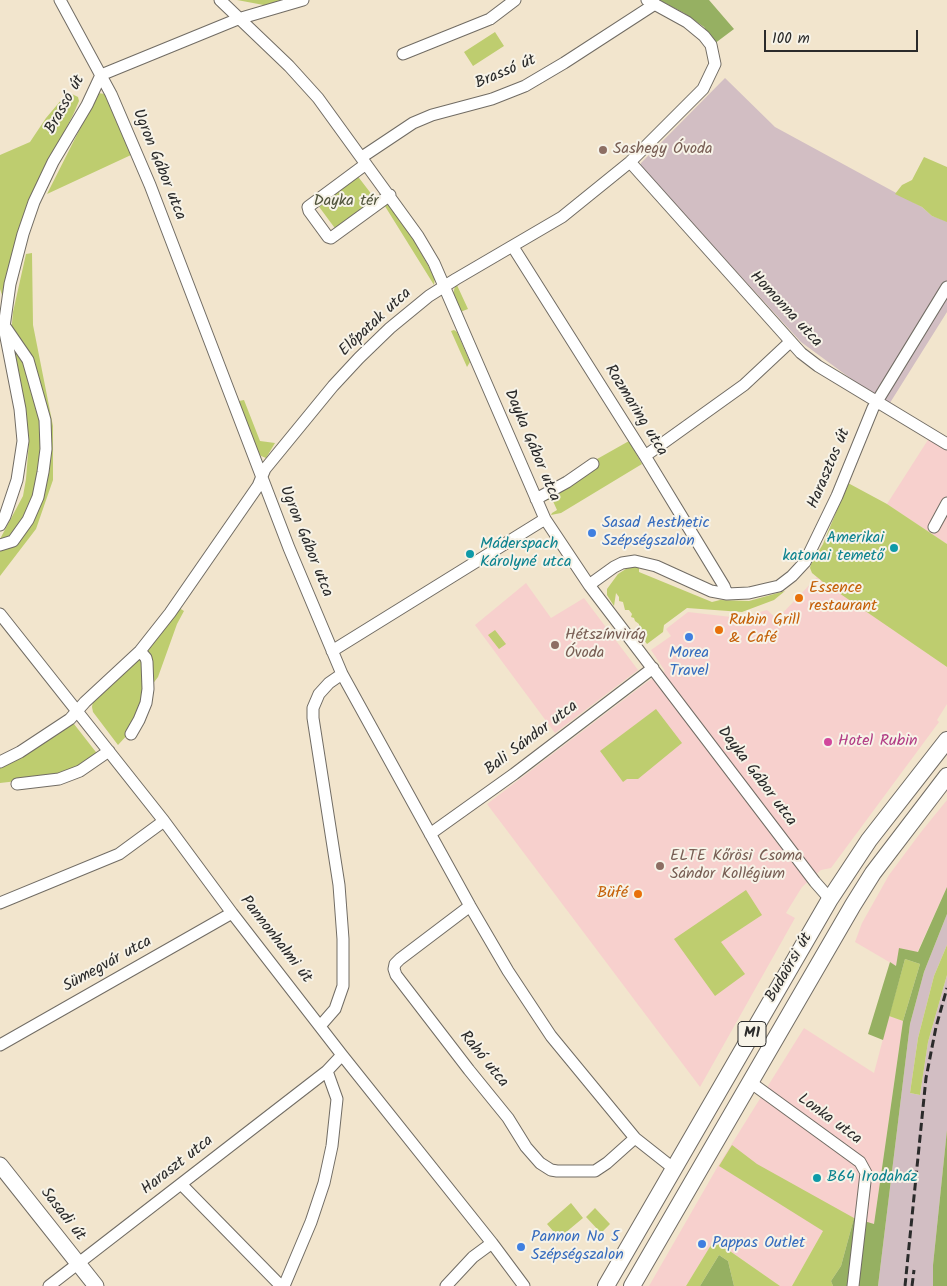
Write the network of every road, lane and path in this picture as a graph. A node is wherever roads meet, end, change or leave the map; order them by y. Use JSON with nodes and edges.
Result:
{"nodes":[{"id":1,"x":60,"y":0,"type":"edge"},
{"id":2,"x":220,"y":0,"type":"edge"},
{"id":3,"x":303,"y":0,"type":"edge"},
{"id":4,"x":515,"y":0,"type":"edge"},
{"id":5,"x":651,"y":2,"type":"edge"},
{"id":6,"x":238,"y":19,"type":"junction"},
{"id":7,"x":403,"y":54,"type":"dead end"},
{"id":8,"x":101,"y":75,"type":"junction"},
{"id":9,"x":703,"y":89,"type":"joint"},
{"id":10,"x":364,"y":160,"type":"junction"},
{"id":11,"x":630,"y":162,"type":"junction"},
{"id":12,"x":390,"y":195,"type":"junction"},
{"id":13,"x":513,"y":247,"type":"junction"},
{"id":14,"x":444,"y":286,"type":"junction"},
{"id":15,"x":947,"y":287,"type":"edge"},
{"id":16,"x":0,"y":313,"type":"edge"},
{"id":17,"x":4,"y":326,"type":"junction"},
{"id":18,"x":790,"y":342,"type":"junction"},
{"id":19,"x":877,"y":403,"type":"junction"},
{"id":20,"x":947,"y":444,"type":"edge"},
{"id":21,"x":645,"y":456,"type":"junction"},
{"id":22,"x":593,"y":464,"type":"dead end"},
{"id":23,"x":262,"y":476,"type":"junction"},
{"id":24,"x":536,"y":499,"type":"junction"},
{"id":25,"x":947,"y":503,"type":"edge"},
{"id":26,"x":545,"y":519,"type":"junction"},
{"id":27,"x":0,"y":525,"type":"edge"},
{"id":28,"x":934,"y":527,"type":"dead end"},
{"id":29,"x":0,"y":545,"type":"edge"},
{"id":30,"x":590,"y":585,"type":"junction"},
{"id":31,"x":727,"y":594,"type":"junction"},
{"id":32,"x":0,"y":614,"type":"edge"},
{"id":33,"x":140,"y":651,"type":"junction"},
{"id":34,"x":332,"y":651,"type":"junction"},
{"id":35,"x":653,"y":668,"type":"junction"},
{"id":36,"x":342,"y":674,"type":"junction"},
{"id":37,"x":77,"y":711,"type":"junction"},
{"id":38,"x":131,"y":734,"type":"dead end"},
{"id":39,"x":947,"y":740,"type":"edge"},
{"id":40,"x":109,"y":752,"type":"junction"},
{"id":41,"x":0,"y":762,"type":"edge"},
{"id":42,"x":947,"y":776,"type":"edge"},
{"id":43,"x":17,"y":784,"type":"dead end"},
{"id":44,"x":164,"y":821,"type":"junction"},
{"id":45,"x":430,"y":834,"type":"junction"},
{"id":46,"x":830,"y":899,"type":"junction"},
{"id":47,"x":0,"y":903,"type":"edge"},
{"id":48,"x":470,"y":906,"type":"junction"},
{"id":49,"x":232,"y":913,"type":"junction"},
{"id":50,"x":321,"y":1025,"type":"junction"},
{"id":51,"x":0,"y":1045,"type":"edge"},
{"id":52,"x":342,"y":1055,"type":"junction"},
{"id":53,"x":327,"y":1071,"type":"junction"},
{"id":54,"x":750,"y":1082,"type":"junction"},
{"id":55,"x":635,"y":1138,"type":"junction"},
{"id":56,"x":0,"y":1165,"type":"edge"},
{"id":57,"x":673,"y":1168,"type":"junction"},
{"id":58,"x":181,"y":1184,"type":"junction"},
{"id":59,"x":492,"y":1242,"type":"junction"},
{"id":60,"x":78,"y":1264,"type":"junction"},
{"id":61,"x":49,"y":1286,"type":"edge"},
{"id":62,"x":96,"y":1286,"type":"edge"},
{"id":63,"x":283,"y":1286,"type":"edge"},
{"id":64,"x":446,"y":1286,"type":"edge"},
{"id":65,"x":524,"y":1286,"type":"edge"},
{"id":66,"x":606,"y":1286,"type":"edge"},
{"id":67,"x":632,"y":1286,"type":"edge"},
{"id":68,"x":853,"y":1286,"type":"edge"}],
"edges":[{"from":1,"to":8,"type":"street","name":"Ugron Gábor utca"},
{"from":2,"to":6,"type":"street","name":"Dayka Gábor utca"},
{"from":3,"to":6,"type":"street","name":"Brassó út"},
{"from":4,"to":7,"type":"street"},
{"from":5,"to":9,"type":"street","name":"Brassó út"},
{"from":5,"to":10,"type":"street","name":"Brassó út"},
{"from":6,"to":8,"type":"street","name":"Brassó út"},
{"from":6,"to":10,"type":"street","name":"Dayka Gábor utca"},
{"from":8,"to":17,"type":"street","name":"Brassó út"},
{"from":8,"to":23,"type":"street","name":"Ugron Gábor utca"},
{"from":9,"to":11,"type":"street","name":"Előpatak utca"},
{"from":10,"to":12,"type":"street","name":"Dayka Gábor utca"},
{"from":10,"to":12,"type":"street"},
{"from":11,"to":13,"type":"street","name":"Előpatak utca"},
{"from":11,"to":18,"type":"street","name":"Homonna utca"},
{"from":12,"to":14,"type":"street","name":"Dayka Gábor utca"},
{"from":13,"to":14,"type":"street","name":"Előpatak utca"},
{"from":13,"to":21,"type":"street","name":"Rozmaring utca"},
{"from":14,"to":23,"type":"street","name":"Előpatak utca"},
{"from":14,"to":24,"type":"street","name":"Dayka Gábor utca"},
{"from":15,"to":19,"type":"street","name":"Harasztos út"},
{"from":16,"to":17,"type":"street"},
{"from":17,"to":27,"type":"street","name":"Brassó út"},
{"from":17,"to":29,"type":"street"},
{"from":18,"to":19,"type":"street","name":"Homonna utca"},
{"from":18,"to":21,"type":"street"},
{"from":19,"to":20,"type":"street","name":"Homonna utca"},
{"from":19,"to":31,"type":"street","name":"Harasztos út"},
{"from":21,"to":31,"type":"street","name":"Rozmaring utca"},
{"from":22,"to":24,"type":"street"},
{"from":23,"to":33,"type":"street","name":"Előpatak utca"},
{"from":23,"to":34,"type":"street","name":"Ugron Gábor utca"},
{"from":24,"to":26,"type":"street","name":"Dayka Gábor utca"},
{"from":25,"to":28,"type":"street"},
{"from":26,"to":30,"type":"street","name":"Dayka Gábor utca"},
{"from":26,"to":34,"type":"street"},
{"from":30,"to":31,"type":"street","name":"Harasztos út"},
{"from":30,"to":35,"type":"street","name":"Dayka Gábor utca"},
{"from":32,"to":37,"type":"street","name":"Pannonhalmi út"},
{"from":33,"to":37,"type":"street","name":"Előpatak utca"},
{"from":33,"to":38,"type":"street"},
{"from":34,"to":36,"type":"street","name":"Ugron Gábor utca"},
{"from":35,"to":45,"type":"street","name":"Bali Sándor utca"},
{"from":35,"to":46,"type":"street","name":"Dayka Gábor utca"},
{"from":36,"to":45,"type":"street"},
{"from":36,"to":50,"type":"street"},
{"from":37,"to":40,"type":"street","name":"Pannonhalmi út"},
{"from":37,"to":41,"type":"street","name":"Előpatak utca"},
{"from":39,"to":46,"type":"main road","name":"Budaörsi út","number":"M1"},
{"from":40,"to":43,"type":"street"},
{"from":40,"to":44,"type":"street","name":"Pannonhalmi út"},
{"from":42,"to":54,"type":"main road","name":"Budaörsi út","number":"M1"},
{"from":44,"to":47,"type":"street"},
{"from":44,"to":49,"type":"street","name":"Pannonhalmi út"},
{"from":45,"to":48,"type":"street"},
{"from":46,"to":57,"type":"main road","name":"Budaörsi út","number":"M1"},
{"from":48,"to":55,"type":"street"},
{"from":48,"to":55,"type":"street","name":"Rahó utca"},
{"from":49,"to":50,"type":"street","name":"Pannonhalmi út"},
{"from":49,"to":51,"type":"street","name":"Sümegvár utca"},
{"from":50,"to":52,"type":"street","name":"Pannonhalmi út"},
{"from":52,"to":53,"type":"street"},
{"from":52,"to":59,"type":"street","name":"Pannonhalmi út"},
{"from":53,"to":58,"type":"street","name":"Haraszt utca"},
{"from":53,"to":63,"type":"street"},
{"from":54,"to":67,"type":"main road","name":"Budaörsi út","number":"M1"},
{"from":54,"to":68,"type":"street","name":"Lonka utca"},
{"from":55,"to":57,"type":"street"},
{"from":56,"to":60,"type":"street","name":"Sasadi út"},
{"from":57,"to":66,"type":"main road","name":"Budaörsi út","number":"M1"},
{"from":58,"to":60,"type":"street","name":"Haraszt utca"},
{"from":58,"to":63,"type":"street"},
{"from":59,"to":64,"type":"street"},
{"from":59,"to":65,"type":"street","name":"Pannonhalmi út"},
{"from":60,"to":61,"type":"street","name":"Haraszt utca"},
{"from":60,"to":62,"type":"street","name":"Sasadi út"}]}
